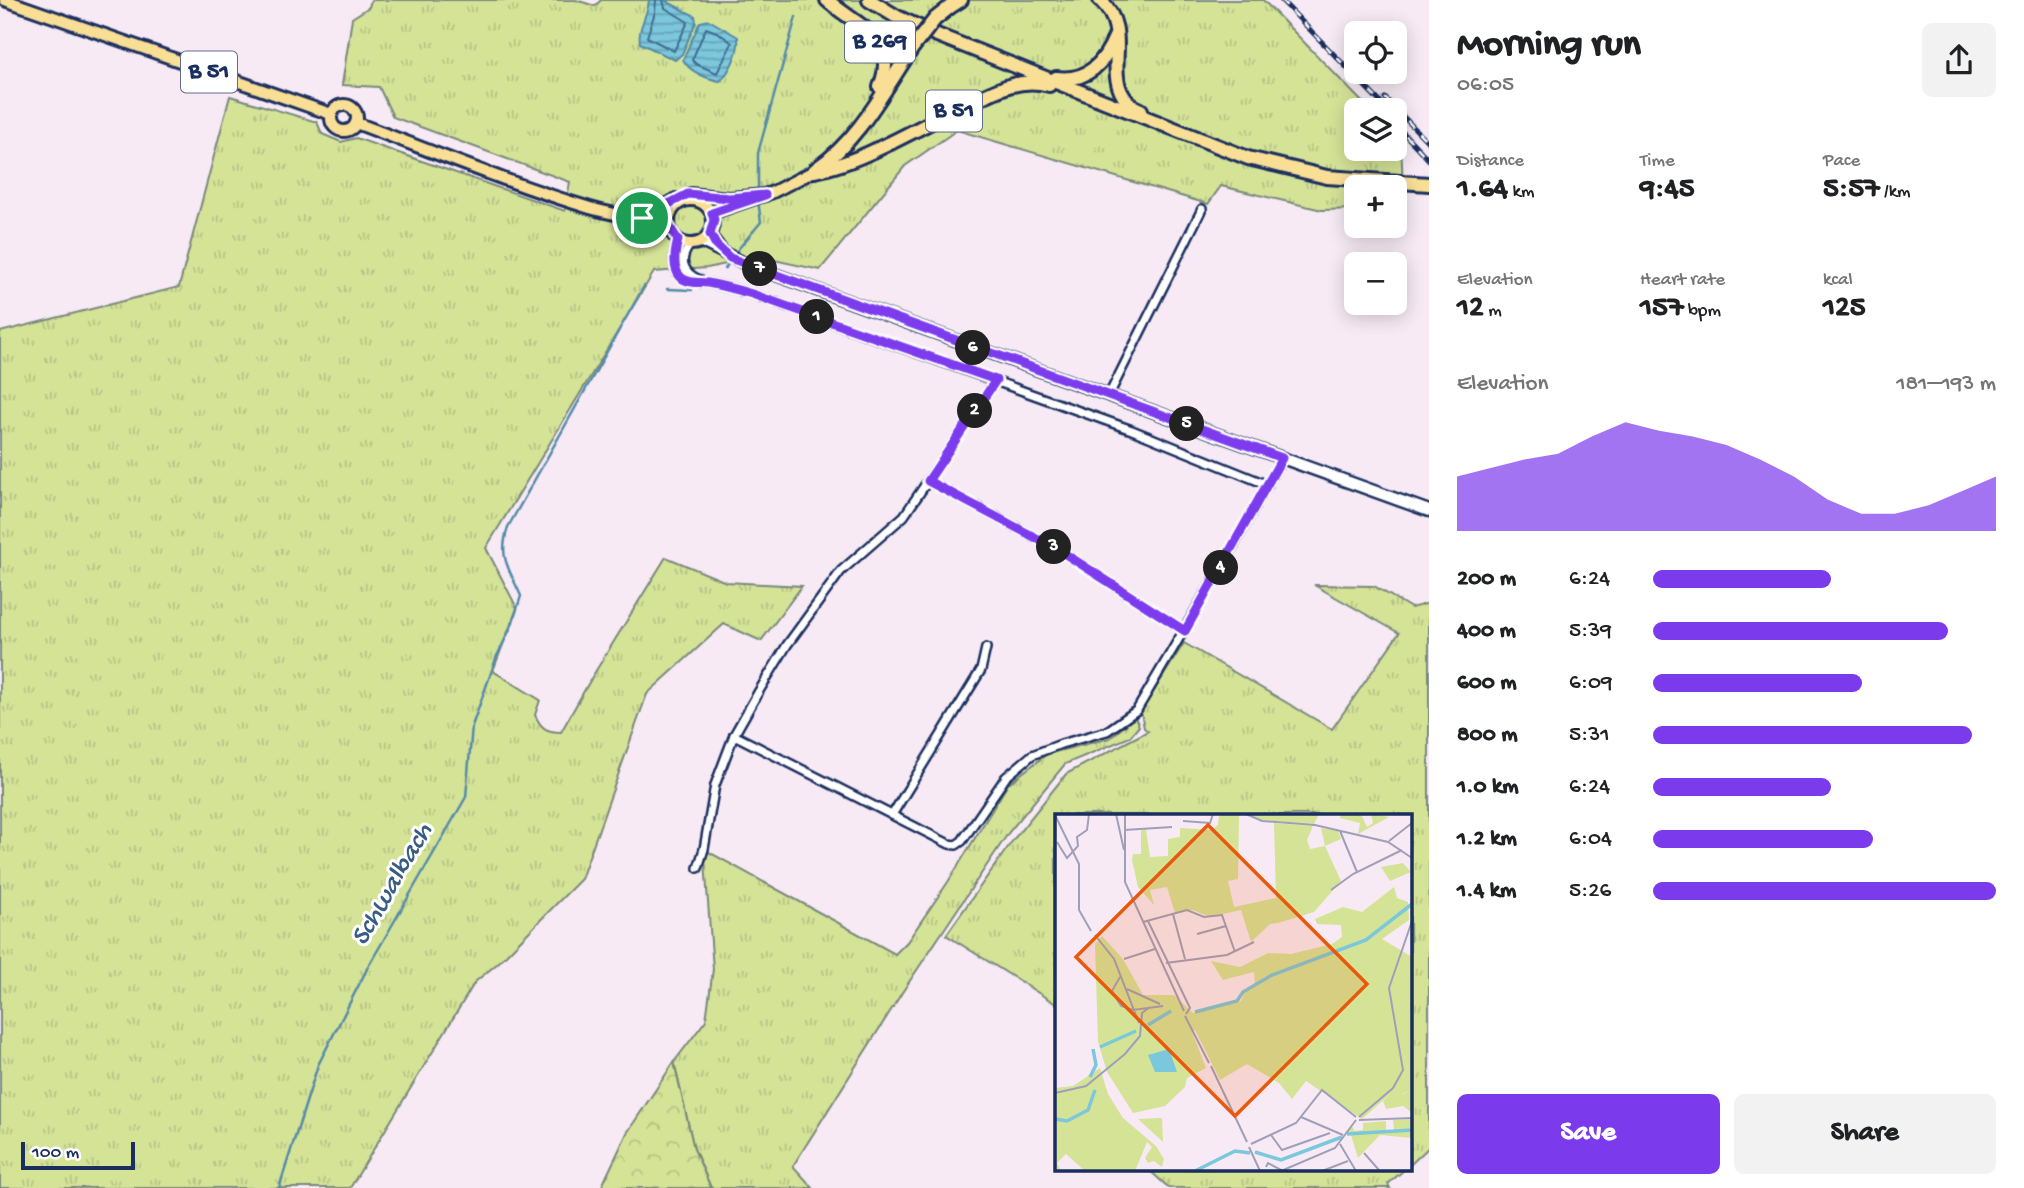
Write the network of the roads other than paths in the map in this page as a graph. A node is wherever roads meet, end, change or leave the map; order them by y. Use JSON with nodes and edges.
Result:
{"nodes":[{"id":1,"x":5,"y":0,"type":"edge"},
{"id":2,"x":827,"y":0,"type":"edge"},
{"id":3,"x":869,"y":0,"type":"edge"},
{"id":4,"x":1100,"y":0,"type":"edge"},
{"id":5,"x":956,"y":3,"type":"edge"},
{"id":6,"x":1117,"y":33,"type":"junction"},
{"id":7,"x":1028,"y":70,"type":"junction"},
{"id":8,"x":1100,"y":100,"type":"junction"},
{"id":9,"x":872,"y":107,"type":"junction"},
{"id":10,"x":331,"y":114,"type":"junction"},
{"id":11,"x":356,"y":123,"type":"junction"},
{"id":12,"x":1181,"y":133,"type":"junction"},
{"id":13,"x":814,"y":171,"type":"junction"},
{"id":14,"x":1429,"y":184,"type":"edge"},
{"id":15,"x":748,"y":198,"type":"junction"},
{"id":16,"x":1202,"y":209,"type":"dead end"},
{"id":17,"x":671,"y":213,"type":"junction"},
{"id":18,"x":712,"y":213,"type":"junction"},
{"id":19,"x":645,"y":218,"type":"junction"},
{"id":20,"x":669,"y":226,"type":"junction"},
{"id":21,"x":678,"y":240,"type":"junction"},
{"id":22,"x":701,"y":241,"type":"junction"},
{"id":23,"x":704,"y":282,"type":"junction"},
{"id":24,"x":996,"y":380,"type":"junction"},
{"id":25,"x":1109,"y":395,"type":"junction"},
{"id":26,"x":1282,"y":458,"type":"junction"},
{"id":27,"x":928,"y":481,"type":"junction"},
{"id":28,"x":1268,"y":485,"type":"junction"},
{"id":29,"x":1429,"y":511,"type":"edge"},
{"id":30,"x":1185,"y":631,"type":"junction"},
{"id":31,"x":986,"y":648,"type":"dead end"},
{"id":32,"x":734,"y":735,"type":"junction"},
{"id":33,"x":892,"y":815,"type":"junction"},
{"id":34,"x":698,"y":869,"type":"dead end"}],
"edges":[{"from":1,"to":10,"type":"main road","number":"B 51"},
{"from":2,"to":9,"type":"highway","number":"B 269"},
{"from":3,"to":7,"type":"highway","number":"B 269"},
{"from":4,"to":6,"type":"highway","number":"B 51"},
{"from":5,"to":9,"type":"highway","number":"B 51","bridge":true},
{"from":6,"to":7,"type":"highway"},
{"from":6,"to":12,"type":"highway","number":"B 51"},
{"from":7,"to":8,"type":"highway","number":"B 51"},
{"from":8,"to":12,"type":"highway","number":"B 51"},
{"from":8,"to":13,"type":"highway","number":"B 51"},
{"from":9,"to":13,"type":"highway","number":"B 51"},
{"from":10,"to":11,"type":"main road"},
{"from":10,"to":11,"type":"main road"},
{"from":11,"to":19,"type":"main road"},
{"from":12,"to":14,"type":"highway","number":"B 51"},
{"from":13,"to":15,"type":"main road","number":"B 51"},
{"from":15,"to":18,"type":"main road","number":"B 51"},
{"from":15,"to":19,"type":"main road","number":"B 51"},
{"from":16,"to":25,"type":"street"},
{"from":17,"to":18,"type":"main road"},
{"from":17,"to":19,"type":"main road"},
{"from":17,"to":20,"type":"main road"},
{"from":18,"to":22,"type":"main road"},
{"from":19,"to":20,"type":"main road"},
{"from":20,"to":21,"type":"main road"},
{"from":21,"to":22,"type":"main road"},
{"from":21,"to":23,"type":"street"},
{"from":22,"to":23,"type":"street"},
{"from":22,"to":25,"type":"main road"},
{"from":23,"to":24,"type":"street"},
{"from":24,"to":27,"type":"street"},
{"from":24,"to":28,"type":"street"},
{"from":25,"to":26,"type":"main road"},
{"from":26,"to":28,"type":"street"},
{"from":26,"to":29,"type":"main road"},
{"from":27,"to":30,"type":"street"},
{"from":27,"to":32,"type":"street"},
{"from":28,"to":30,"type":"street"},
{"from":30,"to":33,"type":"street"},
{"from":31,"to":33,"type":"street"},
{"from":32,"to":33,"type":"street"},
{"from":32,"to":34,"type":"street"}]}
